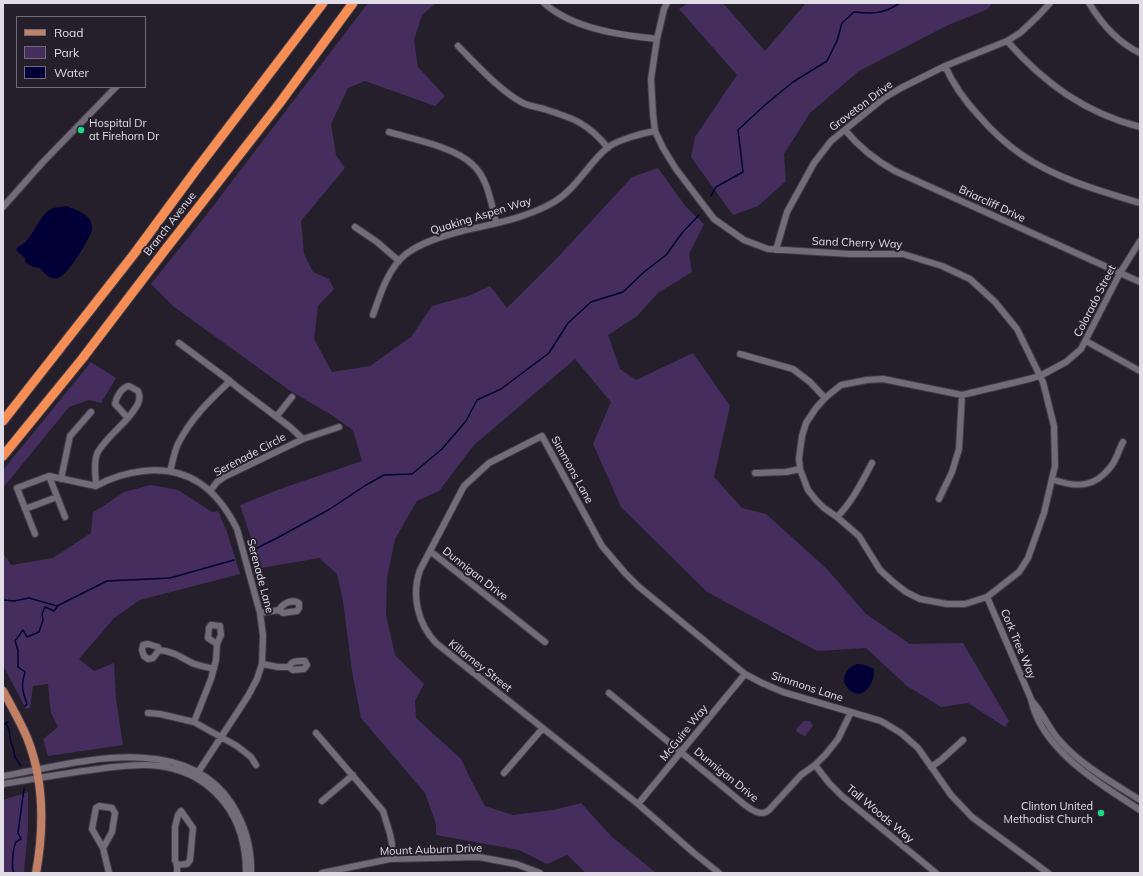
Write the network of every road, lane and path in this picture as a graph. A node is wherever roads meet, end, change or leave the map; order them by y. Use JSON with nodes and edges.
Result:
{"nodes":[{"id":1,"x":324,"y":3,"type":"edge"},
{"id":2,"x":353,"y":3,"type":"edge"},
{"id":3,"x":544,"y":3,"type":"edge"},
{"id":4,"x":667,"y":3,"type":"edge"},
{"id":5,"x":1050,"y":3,"type":"edge"},
{"id":6,"x":1089,"y":3,"type":"edge"},
{"id":7,"x":657,"y":39,"type":"junction"},
{"id":8,"x":1007,"y":41,"type":"junction"},
{"id":9,"x":458,"y":46,"type":"dead end"},
{"id":10,"x":1140,"y":53,"type":"edge"},
{"id":11,"x":945,"y":66,"type":"junction"},
{"id":12,"x":115,"y":88,"type":"edge"},
{"id":13,"x":1140,"y":127,"type":"edge"},
{"id":14,"x":845,"y":130,"type":"junction"},
{"id":15,"x":656,"y":131,"type":"junction"},
{"id":16,"x":389,"y":132,"type":"dead end"},
{"id":17,"x":608,"y":148,"type":"junction"},
{"id":18,"x":1140,"y":203,"type":"edge"},
{"id":19,"x":3,"y":207,"type":"edge"},
{"id":20,"x":496,"y":222,"type":"junction"},
{"id":21,"x":355,"y":227,"type":"dead end"},
{"id":22,"x":1140,"y":241,"type":"edge"},
{"id":23,"x":776,"y":250,"type":"junction"},
{"id":24,"x":399,"y":261,"type":"junction"},
{"id":25,"x":1120,"y":273,"type":"junction"},
{"id":26,"x":1140,"y":282,"type":"edge"},
{"id":27,"x":373,"y":315,"type":"dead end"},
{"id":28,"x":1086,"y":341,"type":"junction"},
{"id":29,"x":179,"y":343,"type":"dead end"},
{"id":30,"x":740,"y":354,"type":"dead end"},
{"id":31,"x":1140,"y":371,"type":"edge"},
{"id":32,"x":1040,"y":376,"type":"junction"},
{"id":33,"x":230,"y":380,"type":"junction"},
{"id":34,"x":962,"y":395,"type":"junction"},
{"id":35,"x":292,"y":398,"type":"dead end"},
{"id":36,"x":825,"y":398,"type":"junction"},
{"id":37,"x":91,"y":412,"type":"dead end"},
{"id":38,"x":276,"y":417,"type":"junction"},
{"id":39,"x":128,"y":418,"type":"junction"},
{"id":40,"x":3,"y":421,"type":"edge"},
{"id":41,"x":339,"y":427,"type":"dead end"},
{"id":42,"x":542,"y":436,"type":"joint"},
{"id":43,"x":303,"y":439,"type":"junction"},
{"id":44,"x":1123,"y":442,"type":"dead end"},
{"id":45,"x":3,"y":456,"type":"edge"},
{"id":46,"x":872,"y":463,"type":"dead end"},
{"id":47,"x":800,"y":469,"type":"junction"},
{"id":48,"x":170,"y":471,"type":"junction"},
{"id":49,"x":755,"y":473,"type":"dead end"},
{"id":50,"x":49,"y":476,"type":"junction"},
{"id":51,"x":60,"y":479,"type":"junction"},
{"id":52,"x":1052,"y":479,"type":"junction"},
{"id":53,"x":96,"y":486,"type":"junction"},
{"id":54,"x":210,"y":491,"type":"junction"},
{"id":55,"x":57,"y":496,"type":"junction"},
{"id":56,"x":939,"y":500,"type":"dead end"},
{"id":57,"x":25,"y":508,"type":"junction"},
{"id":58,"x":65,"y":517,"type":"dead end"},
{"id":59,"x":837,"y":517,"type":"junction"},
{"id":60,"x":35,"y":534,"type":"dead end"},
{"id":61,"x":430,"y":551,"type":"junction"},
{"id":62,"x":987,"y":597,"type":"junction"},
{"id":63,"x":279,"y":610,"type":"dead end"},
{"id":64,"x":260,"y":613,"type":"junction"},
{"id":65,"x":545,"y":642,"type":"dead end"},
{"id":66,"x":217,"y":644,"type":"dead end"},
{"id":67,"x":159,"y":650,"type":"dead end"},
{"id":68,"x":262,"y":664,"type":"junction"},
{"id":69,"x":289,"y":667,"type":"dead end"},
{"id":70,"x":214,"y":669,"type":"junction"},
{"id":71,"x":745,"y":674,"type":"junction"},
{"id":72,"x":3,"y":691,"type":"edge"},
{"id":73,"x":610,"y":693,"type":"dead end"},
{"id":74,"x":1031,"y":699,"type":"junction"},
{"id":75,"x":851,"y":712,"type":"junction"},
{"id":76,"x":148,"y":713,"type":"dead end"},
{"id":77,"x":194,"y":722,"type":"junction"},
{"id":78,"x":543,"y":728,"type":"junction"},
{"id":79,"x":316,"y":733,"type":"dead end"},
{"id":80,"x":222,"y":736,"type":"junction"},
{"id":81,"x":963,"y":740,"type":"dead end"},
{"id":82,"x":682,"y":752,"type":"junction"},
{"id":83,"x":256,"y":765,"type":"dead end"},
{"id":84,"x":815,"y":765,"type":"junction"},
{"id":85,"x":931,"y":767,"type":"junction"},
{"id":86,"x":504,"y":773,"type":"dead end"},
{"id":87,"x":36,"y":774,"type":"junction"},
{"id":88,"x":197,"y":775,"type":"junction"},
{"id":89,"x":353,"y":775,"type":"junction"},
{"id":90,"x":3,"y":776,"type":"edge"},
{"id":91,"x":3,"y":784,"type":"edge"},
{"id":92,"x":1140,"y":800,"type":"edge"},
{"id":93,"x":322,"y":801,"type":"dead end"},
{"id":94,"x":638,"y":804,"type":"junction"},
{"id":95,"x":1140,"y":810,"type":"edge"},
{"id":96,"x":103,"y":848,"type":"junction"},
{"id":97,"x":390,"y":859,"type":"junction"},
{"id":98,"x":177,"y":865,"type":"junction"},
{"id":99,"x":352,"y":870,"type":"edge"},
{"id":100,"x":36,"y":873,"type":"edge"},
{"id":101,"x":109,"y":873,"type":"edge"},
{"id":102,"x":177,"y":873,"type":"edge"},
{"id":103,"x":246,"y":873,"type":"edge"},
{"id":104,"x":251,"y":873,"type":"edge"},
{"id":105,"x":322,"y":873,"type":"edge"},
{"id":106,"x":540,"y":873,"type":"edge"},
{"id":107,"x":719,"y":873,"type":"edge"},
{"id":108,"x":936,"y":873,"type":"edge"},
{"id":109,"x":1048,"y":873,"type":"edge"}],
"edges":[{"from":1,"to":40,"type":"highway","name":"Branch Avenue"},
{"from":2,"to":45,"type":"highway","name":"Branch Avenue"},
{"from":3,"to":7,"type":"street"},
{"from":4,"to":7,"type":"street","name":"Sand Cherry Way"},
{"from":5,"to":8,"type":"street","name":"Groveton Drive"},
{"from":6,"to":10,"type":"street"},
{"from":7,"to":15,"type":"street","name":"Sand Cherry Way"},
{"from":8,"to":11,"type":"street","name":"Groveton Drive"},
{"from":8,"to":13,"type":"street"},
{"from":9,"to":17,"type":"street"},
{"from":11,"to":14,"type":"street","name":"Groveton Drive"},
{"from":11,"to":18,"type":"street"},
{"from":12,"to":19,"type":"street"},
{"from":14,"to":23,"type":"street","name":"Groveton Drive"},
{"from":14,"to":25,"type":"street","name":"Briarcliff Drive"},
{"from":15,"to":17,"type":"street","name":"Quaking Aspen Way"},
{"from":15,"to":23,"type":"street","name":"Sand Cherry Way"},
{"from":16,"to":20,"type":"street"},
{"from":17,"to":20,"type":"street","name":"Quaking Aspen Way"},
{"from":20,"to":24,"type":"street","name":"Quaking Aspen Way"},
{"from":21,"to":24,"type":"street"},
{"from":22,"to":25,"type":"street","name":"Colorado Street"},
{"from":23,"to":32,"type":"street","name":"Sand Cherry Way"},
{"from":24,"to":27,"type":"street","name":"Quaking Aspen Way"},
{"from":25,"to":26,"type":"street","name":"Briarcliff Drive"},
{"from":25,"to":28,"type":"street","name":"Colorado Street"},
{"from":28,"to":31,"type":"street"},
{"from":28,"to":32,"type":"street","name":"Colorado Street"},
{"from":29,"to":33,"type":"street","name":"Serenade Circle"},
{"from":30,"to":36,"type":"street"},
{"from":32,"to":34,"type":"street","name":"Colorado Street"},
{"from":32,"to":52,"type":"street","name":"Sand Cherry Way"},
{"from":33,"to":38,"type":"street","name":"Serenade Circle"},
{"from":33,"to":48,"type":"street"},
{"from":34,"to":36,"type":"street"},
{"from":34,"to":56,"type":"street"},
{"from":35,"to":38,"type":"street"},
{"from":36,"to":47,"type":"street"},
{"from":37,"to":51,"type":"street"},
{"from":38,"to":43,"type":"street","name":"Serenade Circle"},
{"from":39,"to":39,"type":"street"},
{"from":39,"to":53,"type":"street"},
{"from":41,"to":43,"type":"street","name":"Serenade Circle"},
{"from":42,"to":61,"type":"street","name":"Killarney Street"},
{"from":42,"to":71,"type":"street","name":"Simmons Lane"},
{"from":43,"to":54,"type":"street","name":"Serenade Circle"},
{"from":44,"to":52,"type":"street"},
{"from":46,"to":59,"type":"street"},
{"from":47,"to":49,"type":"street"},
{"from":47,"to":59,"type":"street"},
{"from":48,"to":53,"type":"street","name":"Serenade Lane"},
{"from":48,"to":54,"type":"street","name":"Serenade Lane"},
{"from":50,"to":51,"type":"street"},
{"from":50,"to":55,"type":"street"},
{"from":50,"to":57,"type":"street"},
{"from":51,"to":53,"type":"street"},
{"from":52,"to":62,"type":"street","name":"Sand Cherry Way"},
{"from":54,"to":64,"type":"street","name":"Serenade Lane"},
{"from":55,"to":57,"type":"street"},
{"from":55,"to":58,"type":"street"},
{"from":57,"to":60,"type":"street"},
{"from":59,"to":62,"type":"street"},
{"from":61,"to":65,"type":"street","name":"Dunnigan Drive"},
{"from":61,"to":78,"type":"street","name":"Killarney Street"},
{"from":62,"to":74,"type":"street","name":"Cork Tree Way"},
{"from":63,"to":64,"type":"street"},
{"from":64,"to":68,"type":"street","name":"Serenade Lane"},
{"from":66,"to":70,"type":"street"},
{"from":67,"to":70,"type":"street"},
{"from":68,"to":69,"type":"street"},
{"from":68,"to":80,"type":"street","name":"Serenade Lane"},
{"from":70,"to":77,"type":"street"},
{"from":71,"to":75,"type":"street","name":"Simmons Lane"},
{"from":71,"to":82,"type":"street","name":"McGuire Way"},
{"from":72,"to":87,"type":"main road"},
{"from":73,"to":82,"type":"street","name":"Dunnigan Drive"},
{"from":74,"to":92,"type":"street","name":"Cork Tree Way"},
{"from":74,"to":95,"type":"street","name":"Cork Tree Way"},
{"from":75,"to":84,"type":"street","name":"Dunnigan Drive"},
{"from":75,"to":85,"type":"street","name":"Simmons Lane"},
{"from":76,"to":77,"type":"street"},
{"from":77,"to":80,"type":"street"},
{"from":78,"to":86,"type":"street"},
{"from":78,"to":94,"type":"street","name":"Killarney Street"},
{"from":79,"to":89,"type":"street"},
{"from":80,"to":83,"type":"street"},
{"from":80,"to":88,"type":"street","name":"Serenade Lane"},
{"from":81,"to":85,"type":"street"},
{"from":82,"to":84,"type":"street","name":"Dunnigan Drive"},
{"from":82,"to":94,"type":"street","name":"McGuire Way"},
{"from":84,"to":108,"type":"street","name":"Tall Woods Way"},
{"from":85,"to":109,"type":"street","name":"Simmons Lane"},
{"from":87,"to":88,"type":"street"},
{"from":87,"to":88,"type":"street"},
{"from":87,"to":90,"type":"street"},
{"from":87,"to":91,"type":"street"},
{"from":87,"to":100,"type":"main road"},
{"from":88,"to":103,"type":"street"},
{"from":88,"to":104,"type":"street"},
{"from":89,"to":93,"type":"street"},
{"from":89,"to":97,"type":"street"},
{"from":94,"to":107,"type":"street","name":"Killarney Street"},
{"from":96,"to":96,"type":"street"},
{"from":96,"to":101,"type":"street"},
{"from":97,"to":99,"type":"street","name":"Mount Auburn Drive"},
{"from":97,"to":106,"type":"street","name":"Mount Auburn Drive"},
{"from":98,"to":98,"type":"street"},
{"from":98,"to":102,"type":"street"},
{"from":99,"to":105,"type":"street","name":"Mount Auburn Drive"}]}
